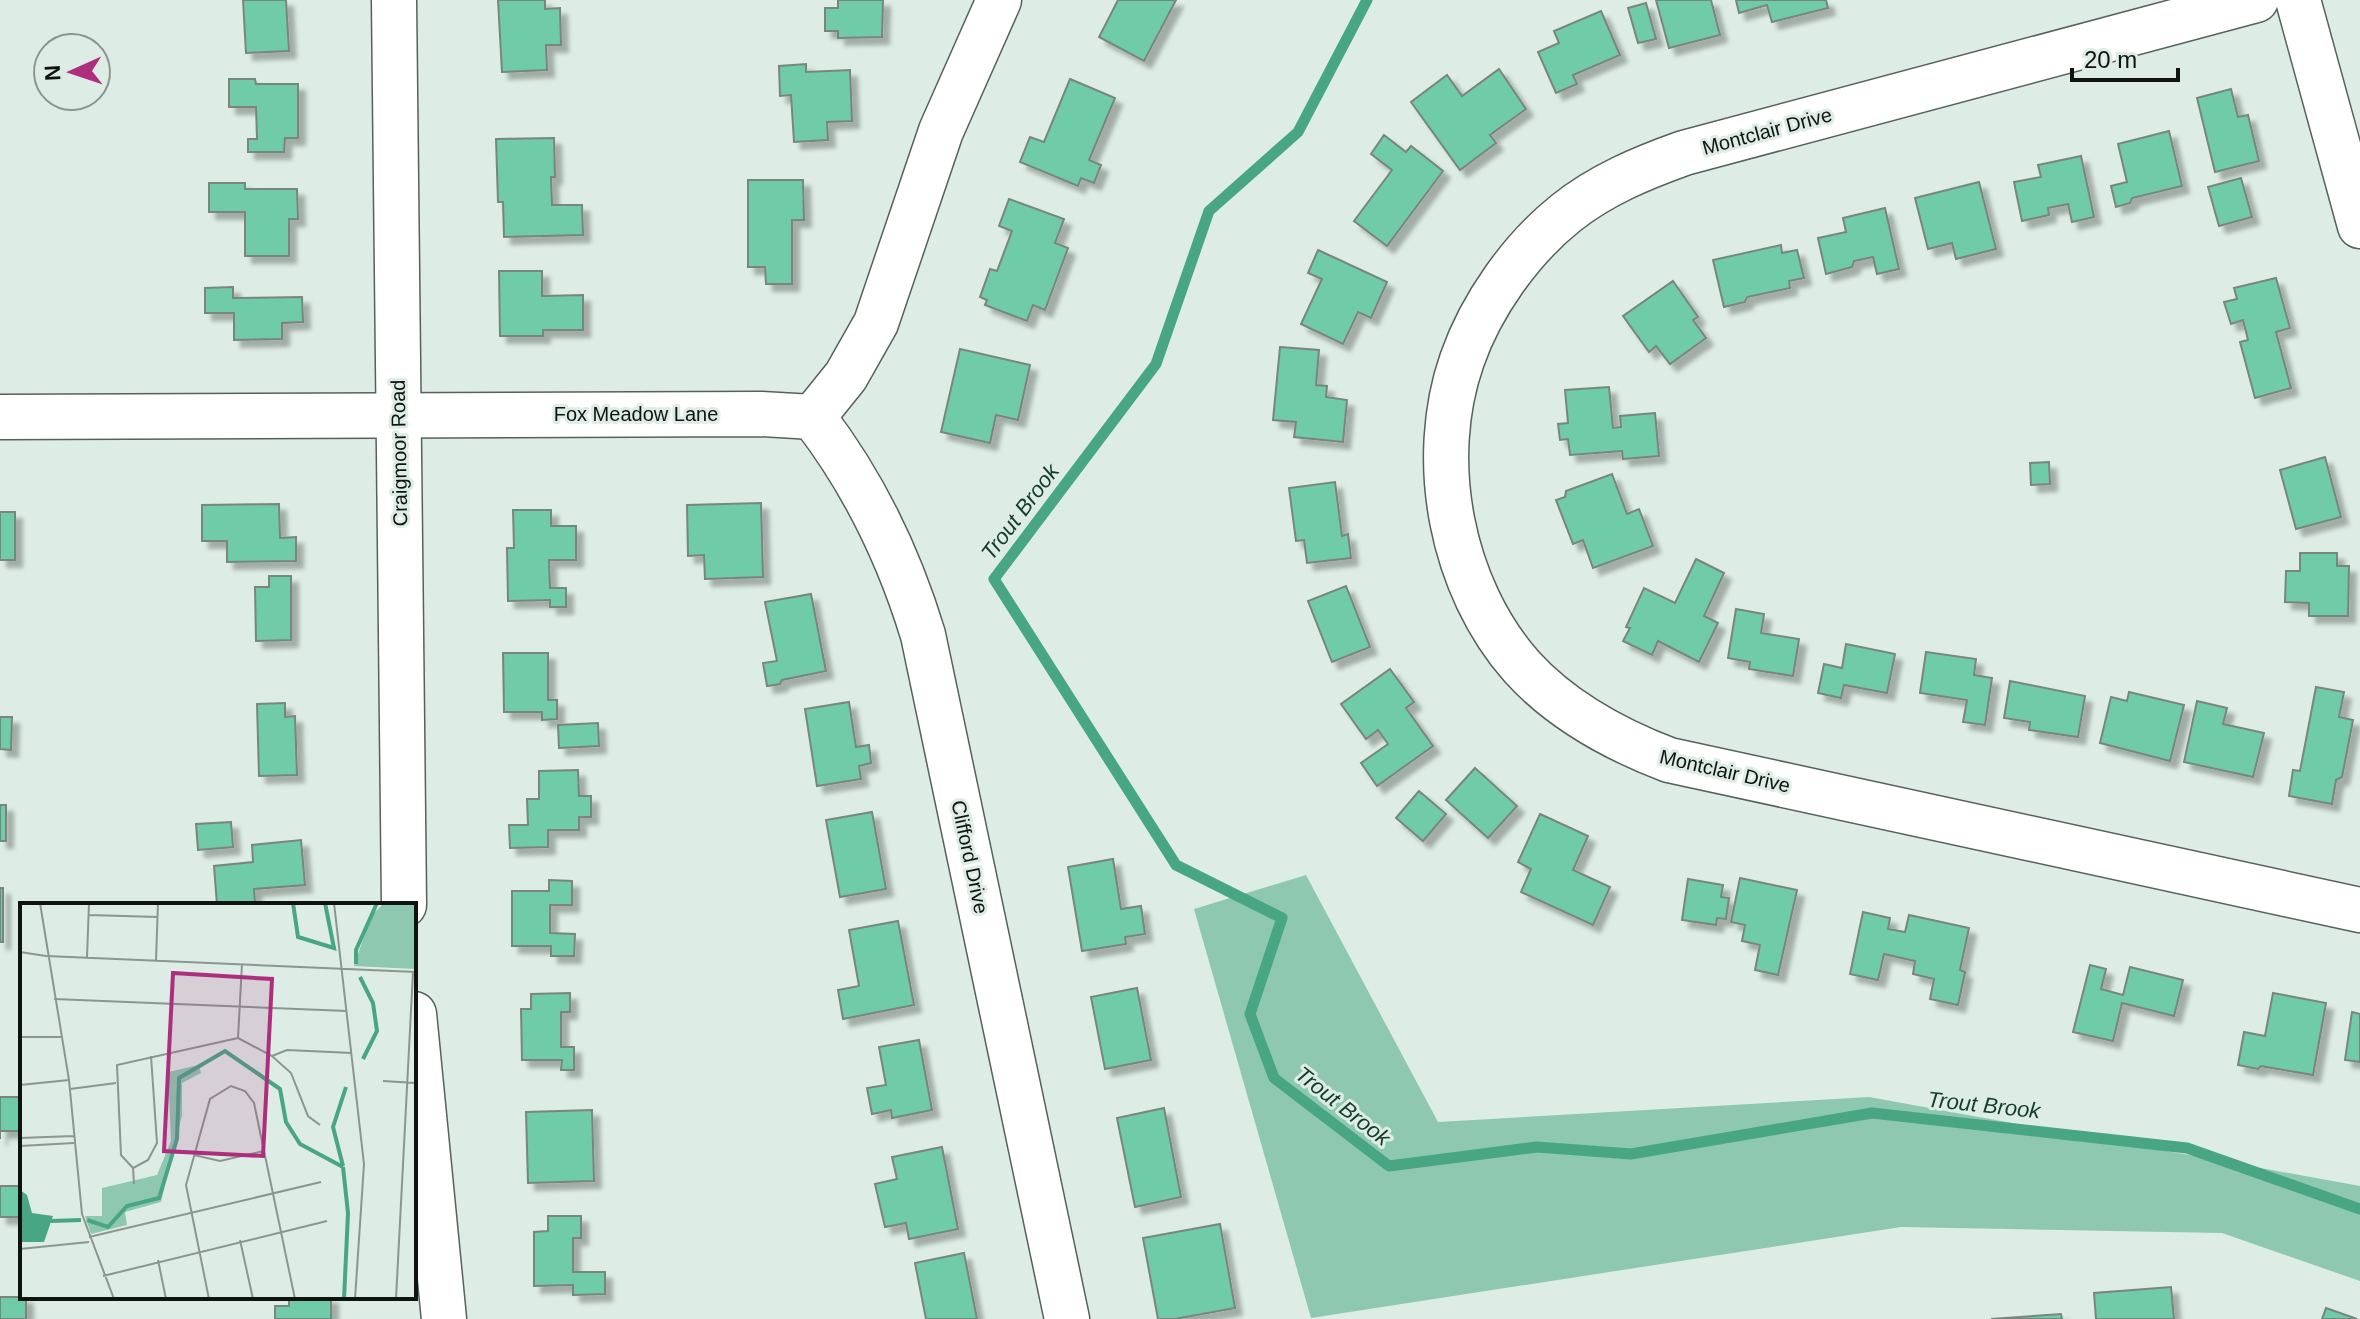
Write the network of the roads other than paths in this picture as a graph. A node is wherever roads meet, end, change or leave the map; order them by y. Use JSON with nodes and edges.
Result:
{"nodes":[{"id":1,"x":394,"y":0,"type":"edge"},
{"id":2,"x":999,"y":0,"type":"edge"},
{"id":3,"x":2256,"y":0,"type":"edge"},
{"id":4,"x":2298,"y":0,"type":"edge"},
{"id":5,"x":2360,"y":226,"type":"edge"},
{"id":6,"x":398,"y":414,"type":"junction"},
{"id":7,"x":0,"y":417,"type":"edge"},
{"id":8,"x":813,"y":417,"type":"junction"},
{"id":9,"x":404,"y":903,"type":"edge"},
{"id":10,"x":2360,"y":910,"type":"edge"},
{"id":11,"x":416,"y":1034,"type":"edge"},
{"id":12,"x":444,"y":1319,"type":"edge"},
{"id":13,"x":1067,"y":1319,"type":"edge"}],
"edges":[{"from":1,"to":6,"type":"street","name":"Craigmoor Road"},
{"from":2,"to":8,"type":"street"},
{"from":3,"to":10,"type":"street","name":"Montclair Drive"},
{"from":4,"to":5,"type":"street"},
{"from":6,"to":7,"type":"street","name":"Fox Meadow Lane"},
{"from":6,"to":8,"type":"street","name":"Fox Meadow Lane"},
{"from":6,"to":9,"type":"street","name":"Craigmoor Road"},
{"from":8,"to":13,"type":"street","name":"Clifford Drive"},
{"from":11,"to":12,"type":"street"}]}
